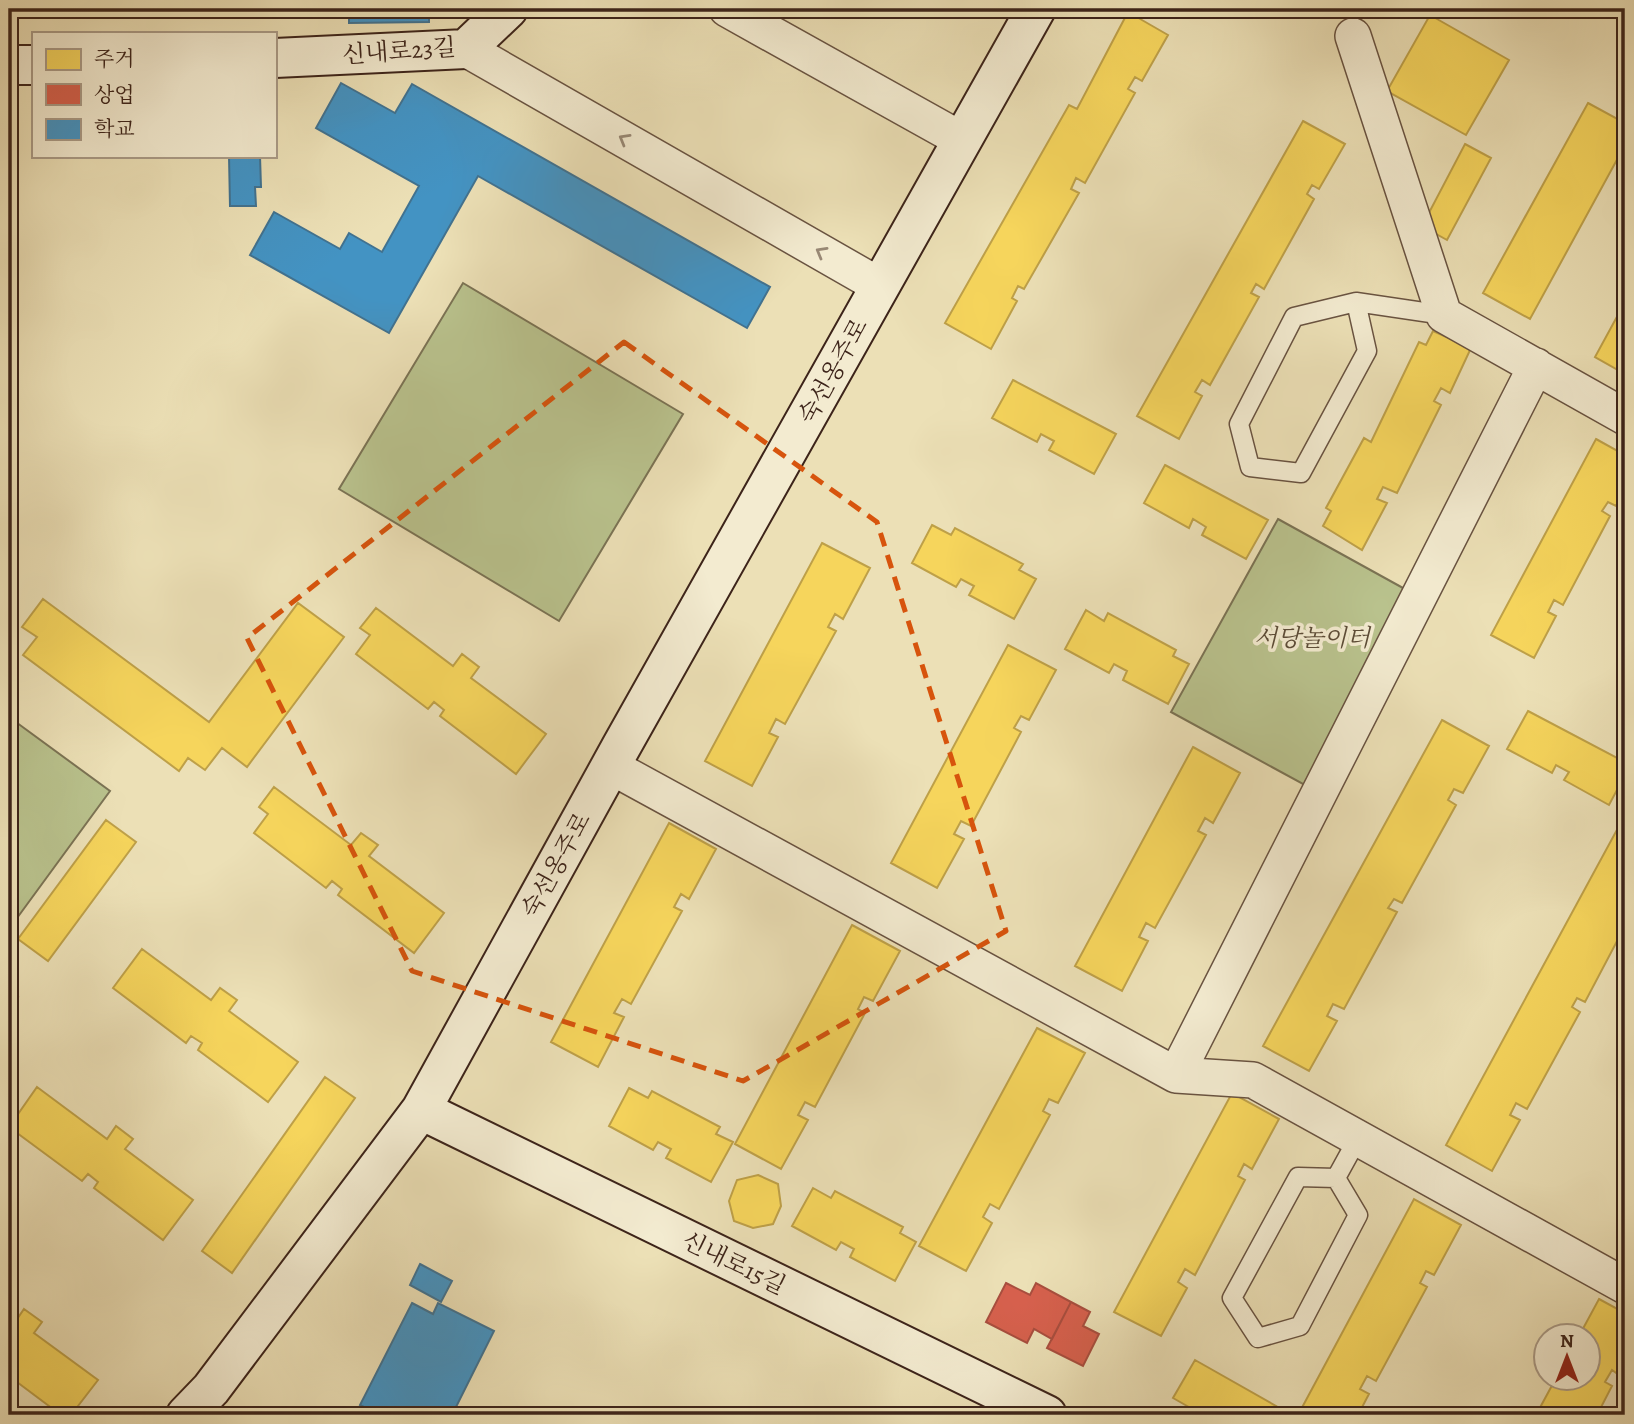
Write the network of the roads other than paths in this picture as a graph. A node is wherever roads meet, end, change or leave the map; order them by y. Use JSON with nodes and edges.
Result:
{"nodes":[{"id":1,"x":508,"y":9,"type":"edge"},
{"id":2,"x":727,"y":9,"type":"edge"},
{"id":3,"x":1036,"y":9,"type":"edge"},
{"id":4,"x":1353,"y":36,"type":"dead end"},
{"id":5,"x":466,"y":49,"type":"junction"},
{"id":6,"x":276,"y":58,"type":"edge"},
{"id":7,"x":9,"y":65,"type":"edge"},
{"id":8,"x":32,"y":65,"type":"edge"},
{"id":9,"x":962,"y":139,"type":"junction"},
{"id":10,"x":880,"y":286,"type":"junction"},
{"id":11,"x":1356,"y":302,"type":"junction"},
{"id":12,"x":1444,"y":315,"type":"junction"},
{"id":13,"x":1536,"y":366,"type":"junction"},
{"id":14,"x":1625,"y":417,"type":"edge"},
{"id":15,"x":610,"y":766,"type":"junction"},
{"id":16,"x":1176,"y":1075,"type":"junction"},
{"id":17,"x":421,"y":1110,"type":"junction"},
{"id":18,"x":1358,"y":1138,"type":"junction"},
{"id":19,"x":1336,"y":1178,"type":"junction"},
{"id":20,"x":1625,"y":1286,"type":"edge"},
{"id":21,"x":186,"y":1415,"type":"edge"},
{"id":22,"x":1047,"y":1415,"type":"edge"}],
"edges":[{"from":1,"to":5,"type":"street","name":"신내로23길"},
{"from":2,"to":9,"type":"street"},
{"from":3,"to":9,"type":"street","name":"숙선옹주로"},
{"from":4,"to":12,"type":"street"},
{"from":5,"to":6,"type":"street","name":"신내로23길"},
{"from":10,"to":5,"type":"street","one_way":true},
{"from":7,"to":8,"type":"street"},
{"from":9,"to":10,"type":"street","name":"숙선옹주로"},
{"from":10,"to":15,"type":"street","name":"숙선옹주로"},
{"from":11,"to":11,"type":"lane"},
{"from":11,"to":12,"type":"lane"},
{"from":12,"to":13,"type":"street"},
{"from":13,"to":14,"type":"street"},
{"from":13,"to":16,"type":"street"},
{"from":15,"to":16,"type":"street"},
{"from":15,"to":17,"type":"street","name":"숙선옹주로"},
{"from":16,"to":18,"type":"street"},
{"from":17,"to":21,"type":"street","name":"숙선옹주로"},
{"from":17,"to":22,"type":"street","name":"신내로15길"},
{"from":18,"to":19,"type":"lane"},
{"from":18,"to":20,"type":"street"},
{"from":19,"to":19,"type":"lane"}]}
